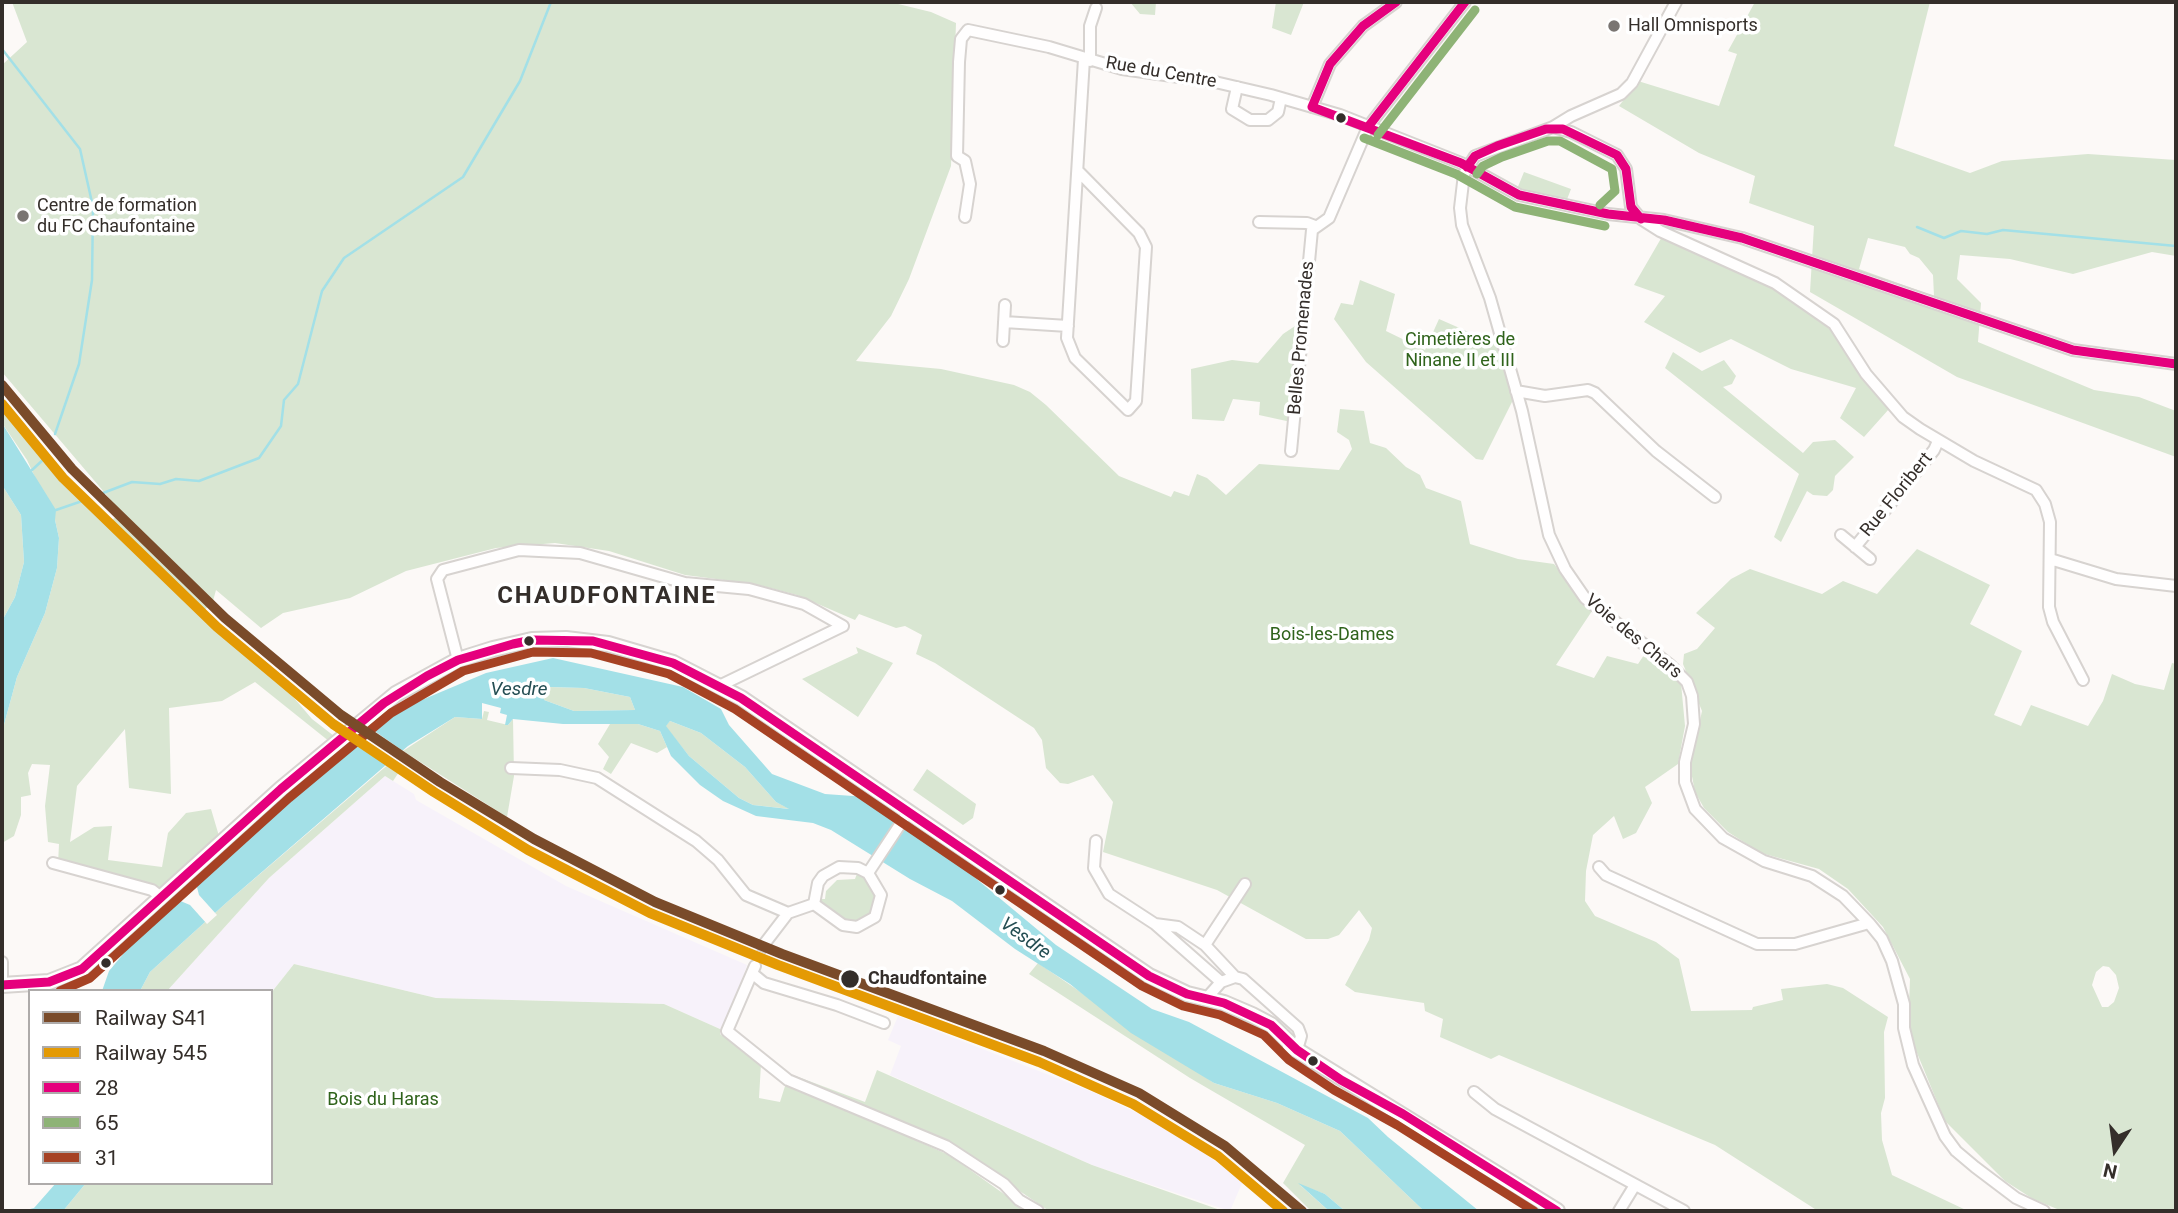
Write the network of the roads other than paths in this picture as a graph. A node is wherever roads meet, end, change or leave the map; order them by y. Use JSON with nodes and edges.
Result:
{"nodes":[{"id":1,"x":1395,"y":2,"type":"edge"},
{"id":2,"x":1465,"y":2,"type":"edge"},
{"id":3,"x":1676,"y":2,"type":"edge"},
{"id":4,"x":1097,"y":8,"type":"dead end"},
{"id":5,"x":1087,"y":60,"type":"junction"},
{"id":6,"x":1237,"y":87,"type":"junction"},
{"id":7,"x":1281,"y":98,"type":"junction"},
{"id":8,"x":1312,"y":107,"type":"junction"},
{"id":9,"x":1571,"y":116,"type":"junction"},
{"id":10,"x":1368,"y":127,"type":"junction"},
{"id":11,"x":1553,"y":127,"type":"junction"},
{"id":12,"x":1576,"y":134,"type":"junction"},
{"id":13,"x":1467,"y":167,"type":"junction"},
{"id":14,"x":1078,"y":171,"type":"junction"},
{"id":15,"x":1627,"y":196,"type":"junction"},
{"id":16,"x":1608,"y":214,"type":"junction"},
{"id":17,"x":965,"y":217,"type":"dead end"},
{"id":18,"x":1641,"y":219,"type":"junction"},
{"id":19,"x":1259,"y":222,"type":"dead end"},
{"id":20,"x":1315,"y":226,"type":"junction"},
{"id":21,"x":1005,"y":304,"type":"dead end"},
{"id":22,"x":1004,"y":322,"type":"junction"},
{"id":23,"x":1068,"y":326,"type":"junction"},
{"id":24,"x":1003,"y":341,"type":"dead end"},
{"id":25,"x":2176,"y":364,"type":"edge"},
{"id":26,"x":1516,"y":390,"type":"junction"},
{"id":27,"x":1938,"y":441,"type":"junction"},
{"id":28,"x":1291,"y":451,"type":"dead end"},
{"id":29,"x":1715,"y":498,"type":"dead end"},
{"id":30,"x":1841,"y":535,"type":"dead end"},
{"id":31,"x":1855,"y":547,"type":"junction"},
{"id":32,"x":1870,"y":559,"type":"dead end"},
{"id":33,"x":2050,"y":559,"type":"junction"},
{"id":34,"x":2176,"y":586,"type":"edge"},
{"id":35,"x":458,"y":660,"type":"junction"},
{"id":36,"x":2083,"y":680,"type":"dead end"},
{"id":37,"x":719,"y":686,"type":"junction"},
{"id":38,"x":511,"y":768,"type":"dead end"},
{"id":39,"x":905,"y":816,"type":"junction"},
{"id":40,"x":1096,"y":841,"type":"dead end"},
{"id":41,"x":53,"y":863,"type":"dead end"},
{"id":42,"x":1600,"y":867,"type":"dead end"},
{"id":43,"x":868,"y":873,"type":"junction"},
{"id":44,"x":1245,"y":884,"type":"dead end"},
{"id":45,"x":161,"y":897,"type":"junction"},
{"id":46,"x":814,"y":904,"type":"junction"},
{"id":47,"x":788,"y":913,"type":"junction"},
{"id":48,"x":1869,"y":923,"type":"junction"},
{"id":49,"x":1156,"y":924,"type":"junction"},
{"id":50,"x":765,"y":943,"type":"tunnel mouth"},
{"id":51,"x":1205,"y":945,"type":"junction"},
{"id":52,"x":2,"y":962,"type":"edge"},
{"id":53,"x":1236,"y":976,"type":"junction"},
{"id":54,"x":1221,"y":982,"type":"junction"},
{"id":55,"x":2,"y":985,"type":"edge"},
{"id":56,"x":1205,"y":1000,"type":"junction"},
{"id":57,"x":884,"y":1023,"type":"dead end"},
{"id":58,"x":1297,"y":1050,"type":"junction"},
{"id":59,"x":1474,"y":1092,"type":"dead end"},
{"id":60,"x":1635,"y":1185,"type":"junction"},
{"id":61,"x":1038,"y":1211,"type":"edge"},
{"id":62,"x":1557,"y":1211,"type":"edge"},
{"id":63,"x":1619,"y":1211,"type":"edge"},
{"id":64,"x":1684,"y":1211,"type":"edge"},
{"id":65,"x":2044,"y":1211,"type":"edge"}],
"edges":[{"from":1,"to":8,"type":"street"},
{"from":2,"to":10,"type":"street"},
{"from":3,"to":9,"type":"street"},
{"from":4,"to":5,"type":"street"},
{"from":5,"to":6,"type":"street","name":"Rue du Centre"},
{"from":5,"to":14,"type":"street"},
{"from":5,"to":17,"type":"street","name":"Rue du Centre"},
{"from":6,"to":7,"type":"street","name":"Rue du Centre"},
{"from":6,"to":7,"type":"street","name":"Rue du Centre"},
{"from":7,"to":8,"type":"street","name":"Rue du Centre"},
{"from":8,"to":10,"type":"street","name":"Rue du Centre"},
{"from":9,"to":11,"type":"street"},
{"from":9,"to":12,"type":"street"},
{"from":10,"to":13,"type":"street","name":"Rue du Centre"},
{"from":10,"to":20,"type":"street"},
{"from":11,"to":12,"type":"street"},
{"from":11,"to":13,"type":"street"},
{"from":12,"to":15,"type":"street"},
{"from":13,"to":16,"type":"street","name":"Rue du Centre"},
{"from":13,"to":26,"type":"street","name":"Voie des Chars"},
{"from":14,"to":23,"type":"street"},
{"from":14,"to":23,"type":"street"},
{"from":15,"to":16,"type":"street"},
{"from":15,"to":18,"type":"street"},
{"from":16,"to":18,"type":"street","name":"Rue du Centre"},
{"from":18,"to":25,"type":"street","name":"Rue du Centre"},
{"from":18,"to":27,"type":"street"},
{"from":19,"to":20,"type":"street"},
{"from":20,"to":28,"type":"street","name":"Belles Promenades"},
{"from":21,"to":22,"type":"street"},
{"from":22,"to":23,"type":"street"},
{"from":22,"to":24,"type":"street"},
{"from":26,"to":29,"type":"street"},
{"from":26,"to":48,"type":"street","name":"Voie des Chars"},
{"from":27,"to":31,"type":"street","name":"Rue Floribert"},
{"from":27,"to":33,"type":"street"},
{"from":30,"to":31,"type":"street","name":"Rue Floribert"},
{"from":31,"to":32,"type":"street","name":"Rue Floribert"},
{"from":33,"to":34,"type":"street"},
{"from":33,"to":36,"type":"street"},
{"from":35,"to":37,"type":"main road"},
{"from":35,"to":37,"type":"street"},
{"from":35,"to":45,"type":"main road"},
{"from":37,"to":39,"type":"main road"},
{"from":38,"to":47,"type":"street"},
{"from":39,"to":43,"type":"street"},
{"from":39,"to":56,"type":"main road"},
{"from":40,"to":49,"type":"street"},
{"from":41,"to":45,"type":"street"},
{"from":42,"to":48,"type":"street"},
{"from":43,"to":46,"type":"street"},
{"from":43,"to":46,"type":"street"},
{"from":44,"to":51,"type":"street"},
{"from":45,"to":55,"type":"main road"},
{"from":46,"to":47,"type":"street"},
{"from":47,"to":50,"type":"street"},
{"from":48,"to":65,"type":"street","name":"Voie des Chars"},
{"from":49,"to":51,"type":"street"},
{"from":49,"to":54,"type":"street"},
{"from":51,"to":53,"type":"street"},
{"from":52,"to":55,"type":"street"},
{"from":53,"to":54,"type":"street"},
{"from":53,"to":58,"type":"street"},
{"from":54,"to":56,"type":"street"},
{"from":56,"to":58,"type":"main road"},
{"from":57,"to":61,"type":"street"},
{"from":58,"to":62,"type":"main road"},
{"from":59,"to":60,"type":"street"},
{"from":60,"to":63,"type":"street"},
{"from":60,"to":64,"type":"street"}]}
